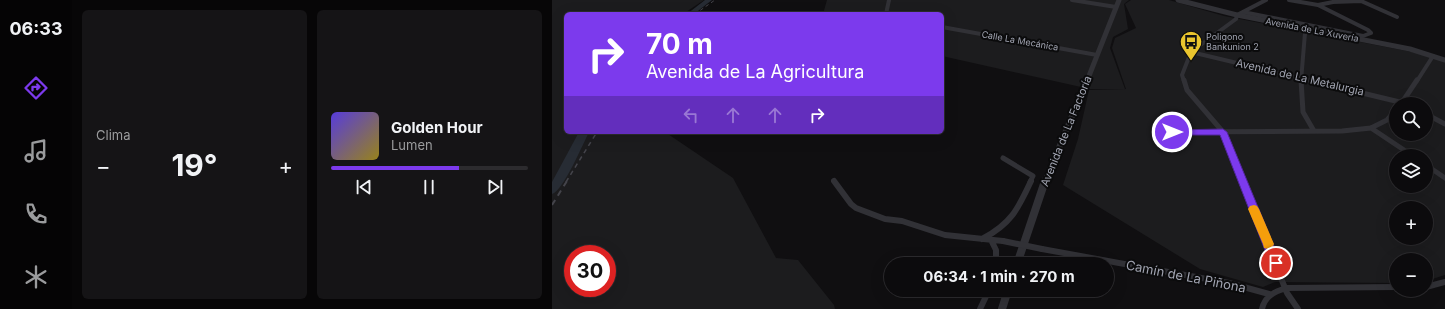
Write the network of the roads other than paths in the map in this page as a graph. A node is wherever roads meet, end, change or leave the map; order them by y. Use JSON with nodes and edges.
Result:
{"nodes":[{"id":1,"x":889,"y":0,"type":"edge"},
{"id":2,"x":1072,"y":0,"type":"edge"},
{"id":3,"x":1119,"y":0,"type":"edge"},
{"id":4,"x":1178,"y":0,"type":"edge"},
{"id":5,"x":1266,"y":0,"type":"edge"},
{"id":6,"x":1289,"y":0,"type":"edge"},
{"id":7,"x":1318,"y":5,"type":"junction"},
{"id":8,"x":1116,"y":7,"type":"junction"},
{"id":9,"x":886,"y":12,"type":"edge"},
{"id":10,"x":1243,"y":12,"type":"junction"},
{"id":11,"x":1237,"y":15,"type":"junction"},
{"id":12,"x":1397,"y":17,"type":"dead end"},
{"id":13,"x":944,"y":27,"type":"edge"},
{"id":14,"x":1305,"y":33,"type":"dead end"},
{"id":15,"x":1191,"y":52,"type":"junction"},
{"id":16,"x":1097,"y":55,"type":"junction"},
{"id":17,"x":1433,"y":56,"type":"junction"},
{"id":18,"x":1445,"y":60,"type":"edge"},
{"id":19,"x":1302,"y":78,"type":"junction"},
{"id":20,"x":1408,"y":97,"type":"edge"},
{"id":21,"x":1389,"y":99,"type":"edge"},
{"id":22,"x":1389,"y":118,"type":"edge"},
{"id":23,"x":1433,"y":118,"type":"edge"},
{"id":24,"x":1445,"y":124,"type":"edge"},
{"id":25,"x":1371,"y":128,"type":"junction"},
{"id":26,"x":1314,"y":131,"type":"junction"},
{"id":27,"x":1172,"y":132,"type":"dead end"},
{"id":28,"x":1223,"y":132,"type":"junction"},
{"id":29,"x":1402,"y":149,"type":"edge"},
{"id":30,"x":1003,"y":158,"type":"dead end"},
{"id":31,"x":1433,"y":170,"type":"edge"},
{"id":32,"x":1445,"y":178,"type":"edge"},
{"id":33,"x":834,"y":181,"type":"dead end"},
{"id":34,"x":982,"y":239,"type":"junction"},
{"id":35,"x":991,"y":240,"type":"junction"},
{"id":36,"x":996,"y":257,"type":"edge"},
{"id":37,"x":1019,"y":257,"type":"edge"},
{"id":38,"x":1445,"y":282,"type":"edge"},
{"id":39,"x":1433,"y":285,"type":"edge"},
{"id":40,"x":1389,"y":287,"type":"edge"},
{"id":41,"x":1286,"y":288,"type":"junction"},
{"id":42,"x":1269,"y":294,"type":"junction"},
{"id":43,"x":986,"y":297,"type":"edge"},
{"id":44,"x":1006,"y":297,"type":"edge"},
{"id":45,"x":980,"y":309,"type":"edge"},
{"id":46,"x":1002,"y":309,"type":"edge"},
{"id":47,"x":1262,"y":309,"type":"edge"},
{"id":48,"x":1298,"y":309,"type":"edge"}],
"edges":[{"from":1,"to":9,"type":"street"},
{"from":2,"to":8,"type":"street"},
{"from":3,"to":8,"type":"street","name":"Avenida de La Factoría"},
{"from":4,"to":11,"type":"street","name":"Avenida de La Xuvería"},
{"from":5,"to":10,"type":"street"},
{"from":6,"to":7,"type":"street"},
{"from":7,"to":10,"type":"street"},
{"from":7,"to":12,"type":"street"},
{"from":8,"to":16,"type":"street","name":"Avenida de La Factoría"},
{"from":10,"to":11,"type":"street"},
{"from":11,"to":15,"type":"street"},
{"from":11,"to":17,"type":"street","name":"Avenida de La Xuvería"},
{"from":13,"to":16,"type":"street","name":"Calle La Mecánica"},
{"from":14,"to":19,"type":"street"},
{"from":15,"to":19,"type":"street","name":"Avenida de La Metalurgia"},
{"from":15,"to":28,"type":"street"},
{"from":16,"to":37,"type":"street","name":"Avenida de La Factoría"},
{"from":17,"to":18,"type":"street","name":"Avenida de La Xuvería"},
{"from":17,"to":20,"type":"street"},
{"from":19,"to":21,"type":"street","name":"Avenida de La Metalurgia"},
{"from":19,"to":26,"type":"street"},
{"from":22,"to":25,"type":"street"},
{"from":23,"to":24,"type":"street"},
{"from":25,"to":26,"type":"street"},
{"from":25,"to":29,"type":"street"},
{"from":26,"to":28,"type":"street"},
{"from":27,"to":28,"type":"street"},
{"from":28,"to":41,"type":"street"},
{"from":30,"to":34,"type":"street"},
{"from":31,"to":32,"type":"street"},
{"from":33,"to":34,"type":"street","name":"Camín de La Piñona"},
{"from":34,"to":35,"type":"street","name":"Camín de La Piñona"},
{"from":35,"to":36,"type":"street"},
{"from":35,"to":42,"type":"street","name":"Camín de La Piñona","bridge":true},
{"from":38,"to":39,"type":"street"},
{"from":40,"to":41,"type":"street"},
{"from":41,"to":42,"type":"street"},
{"from":41,"to":48,"type":"street"},
{"from":42,"to":47,"type":"street"},
{"from":43,"to":45,"type":"street"},
{"from":44,"to":46,"type":"street"}]}
